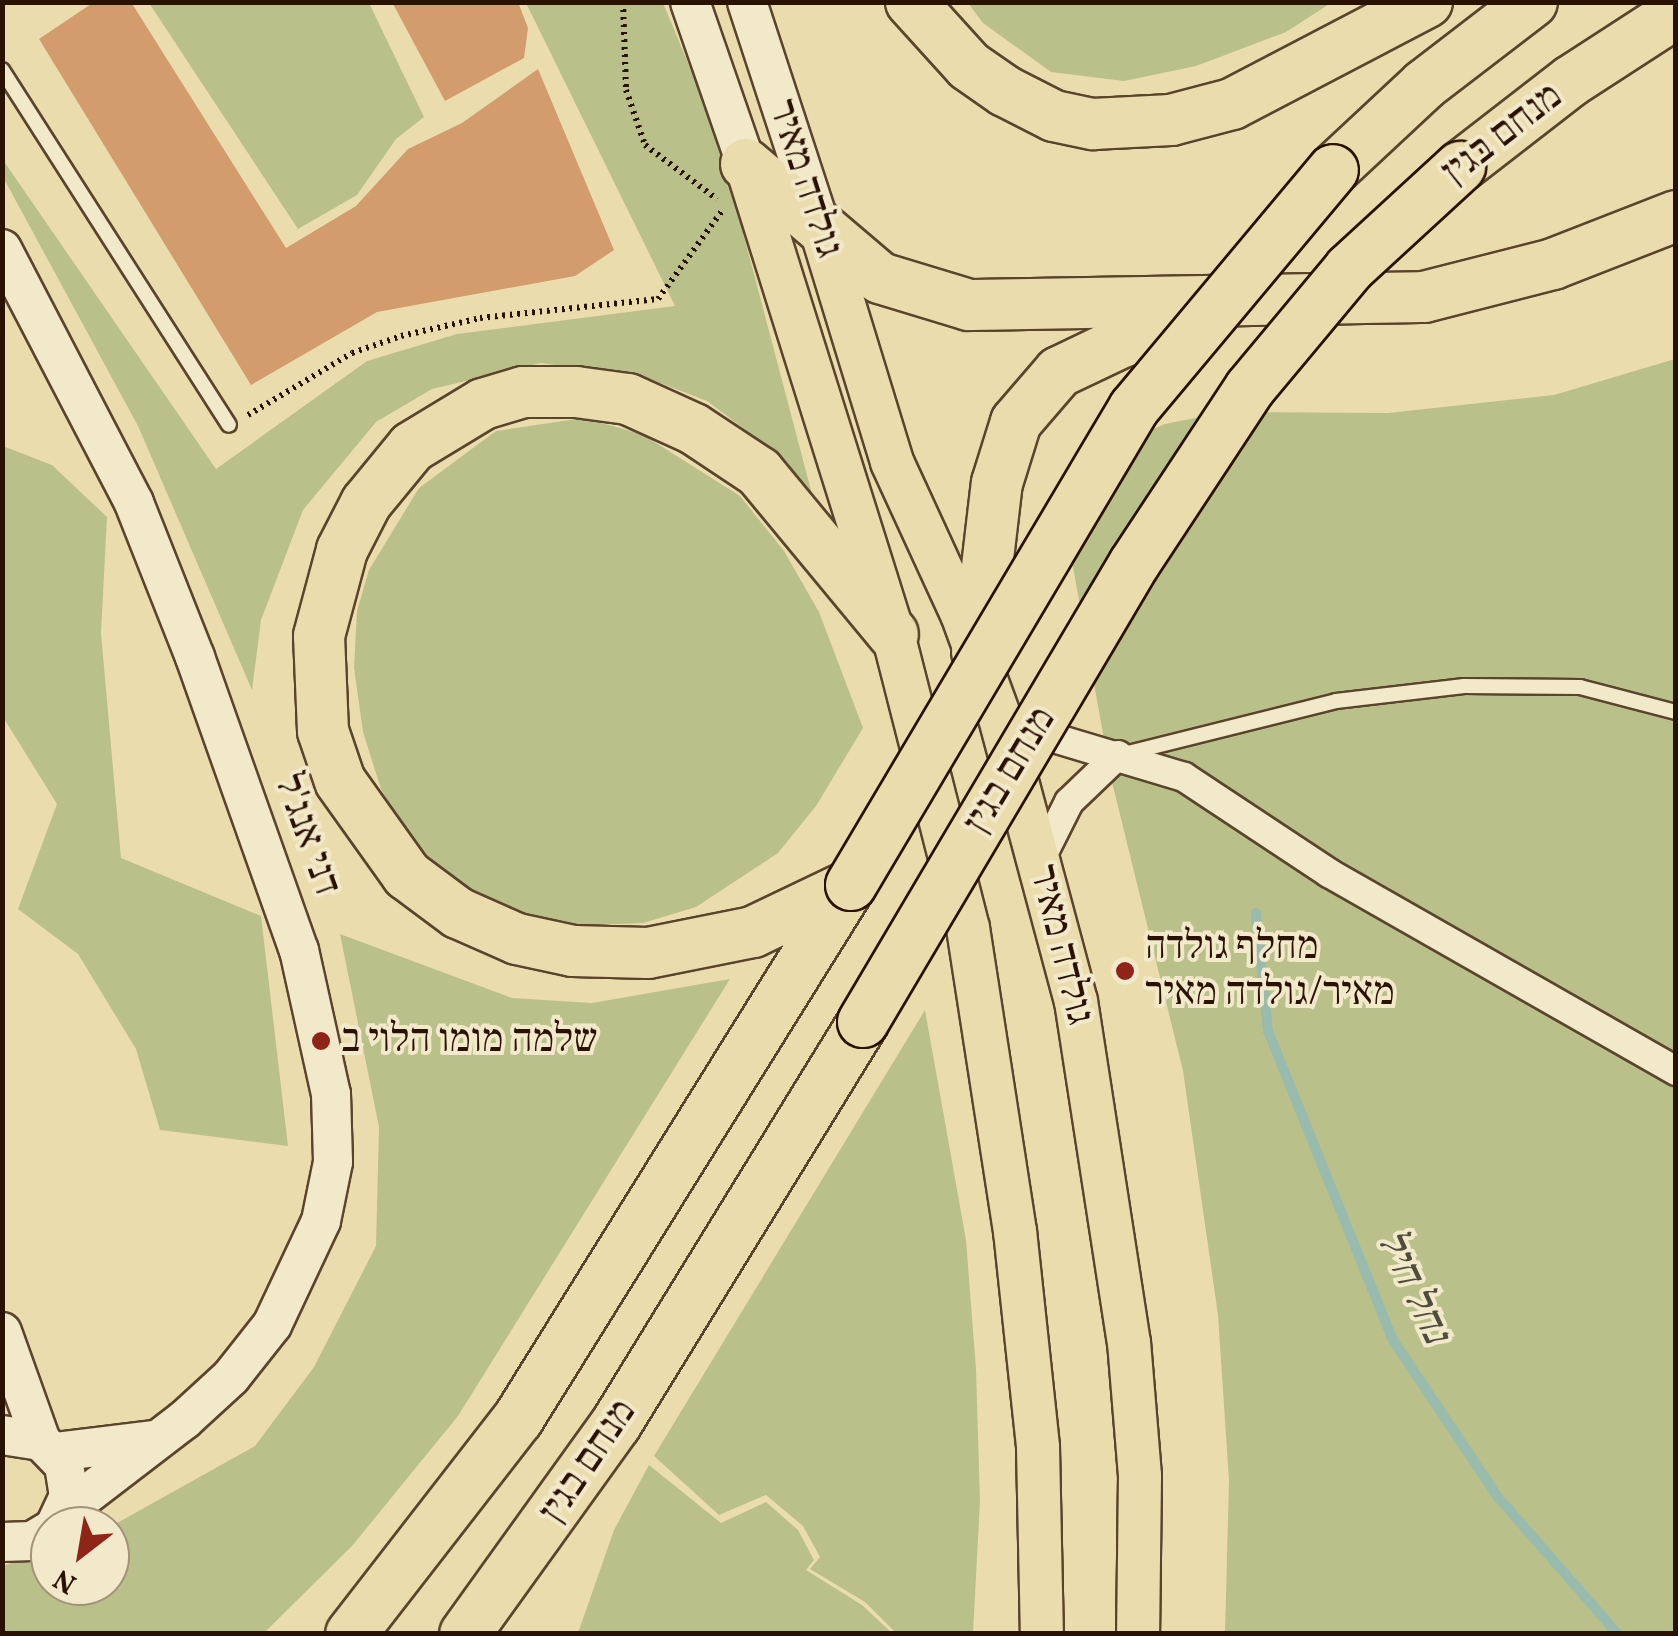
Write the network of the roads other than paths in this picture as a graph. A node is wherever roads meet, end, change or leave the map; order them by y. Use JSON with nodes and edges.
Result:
{"nodes":[{"id":1,"x":690,"y":2,"type":"edge"},
{"id":2,"x":747,"y":2,"type":"edge"},
{"id":3,"x":911,"y":2,"type":"edge"},
{"id":4,"x":1427,"y":2,"type":"edge"},
{"id":5,"x":1532,"y":2,"type":"edge"},
{"id":6,"x":1676,"y":13,"type":"edge"},
{"id":7,"x":2,"y":70,"type":"edge"},
{"id":8,"x":746,"y":164,"type":"junction"},
{"id":9,"x":1676,"y":216,"type":"edge"},
{"id":10,"x":823,"y":236,"type":"junction"},
{"id":11,"x":2,"y":250,"type":"edge"},
{"id":12,"x":1288,"y":302,"type":"junction"},
{"id":13,"x":230,"y":426,"type":"road end"},
{"id":14,"x":893,"y":634,"type":"junction"},
{"id":15,"x":977,"y":652,"type":"junction"},
{"id":16,"x":1674,"y":710,"type":"edge"},
{"id":17,"x":1000,"y":718,"type":"junction"},
{"id":18,"x":1118,"y":756,"type":"junction"},
{"id":19,"x":1040,"y":860,"type":"junction"},
{"id":20,"x":851,"y":885,"type":"junction"},
{"id":21,"x":1676,"y":1071,"type":"edge"},
{"id":22,"x":2,"y":1332,"type":"edge"},
{"id":23,"x":2,"y":1435,"type":"edge"},
{"id":24,"x":161,"y":1438,"type":"junction"},
{"id":25,"x":48,"y":1446,"type":"junction"},
{"id":26,"x":61,"y":1506,"type":"edge"},
{"id":27,"x":77,"y":1506,"type":"edge"},
{"id":28,"x":30,"y":1541,"type":"edge"},
{"id":29,"x":3,"y":1542,"type":"edge"},
{"id":30,"x":351,"y":1634,"type":"edge"},
{"id":31,"x":465,"y":1634,"type":"edge"},
{"id":32,"x":1042,"y":1634,"type":"edge"},
{"id":33,"x":1138,"y":1634,"type":"edge"}],
"edges":[{"from":1,"to":8,"type":"street","name":"גולדה מאיר"},
{"from":2,"to":10,"type":"street","name":"גולדה מאיר"},
{"from":3,"to":4,"type":"highway"},
{"from":5,"to":20,"type":"highway","name":"מנחם בגין","bridge":true},
{"from":6,"to":31,"type":"highway","name":"מנחם בגין","bridge":true},
{"from":7,"to":13,"type":"lane"},
{"from":8,"to":10,"type":"highway"},
{"from":8,"to":14,"type":"main road","name":"גולדה מאיר"},
{"from":9,"to":12,"type":"highway"},
{"from":10,"to":12,"type":"highway"},
{"from":10,"to":15,"type":"main road","name":"גולדה מאיר"},
{"from":11,"to":24,"type":"street","name":"דני אנג'ל"},
{"from":12,"to":15,"type":"highway"},
{"from":14,"to":20,"type":"highway"},
{"from":14,"to":32,"type":"main road","name":"גולדה מאיר"},
{"from":15,"to":17,"type":"main road","name":"גולדה מאיר"},
{"from":16,"to":18,"type":"lane"},
{"from":17,"to":18,"type":"street"},
{"from":17,"to":19,"type":"main road","name":"גולדה מאיר"},
{"from":18,"to":19,"type":"street"},
{"from":18,"to":21,"type":"street"},
{"from":19,"to":33,"type":"main road","name":"גולדה מאיר"},
{"from":20,"to":30,"type":"highway","name":"מנחם בגין"},
{"from":22,"to":25,"type":"street"},
{"from":23,"to":25,"type":"street"},
{"from":24,"to":25,"type":"street"},
{"from":24,"to":27,"type":"street","name":"דני אנג'ל"},
{"from":25,"to":26,"type":"street"},
{"from":28,"to":29,"type":"street"}]}
